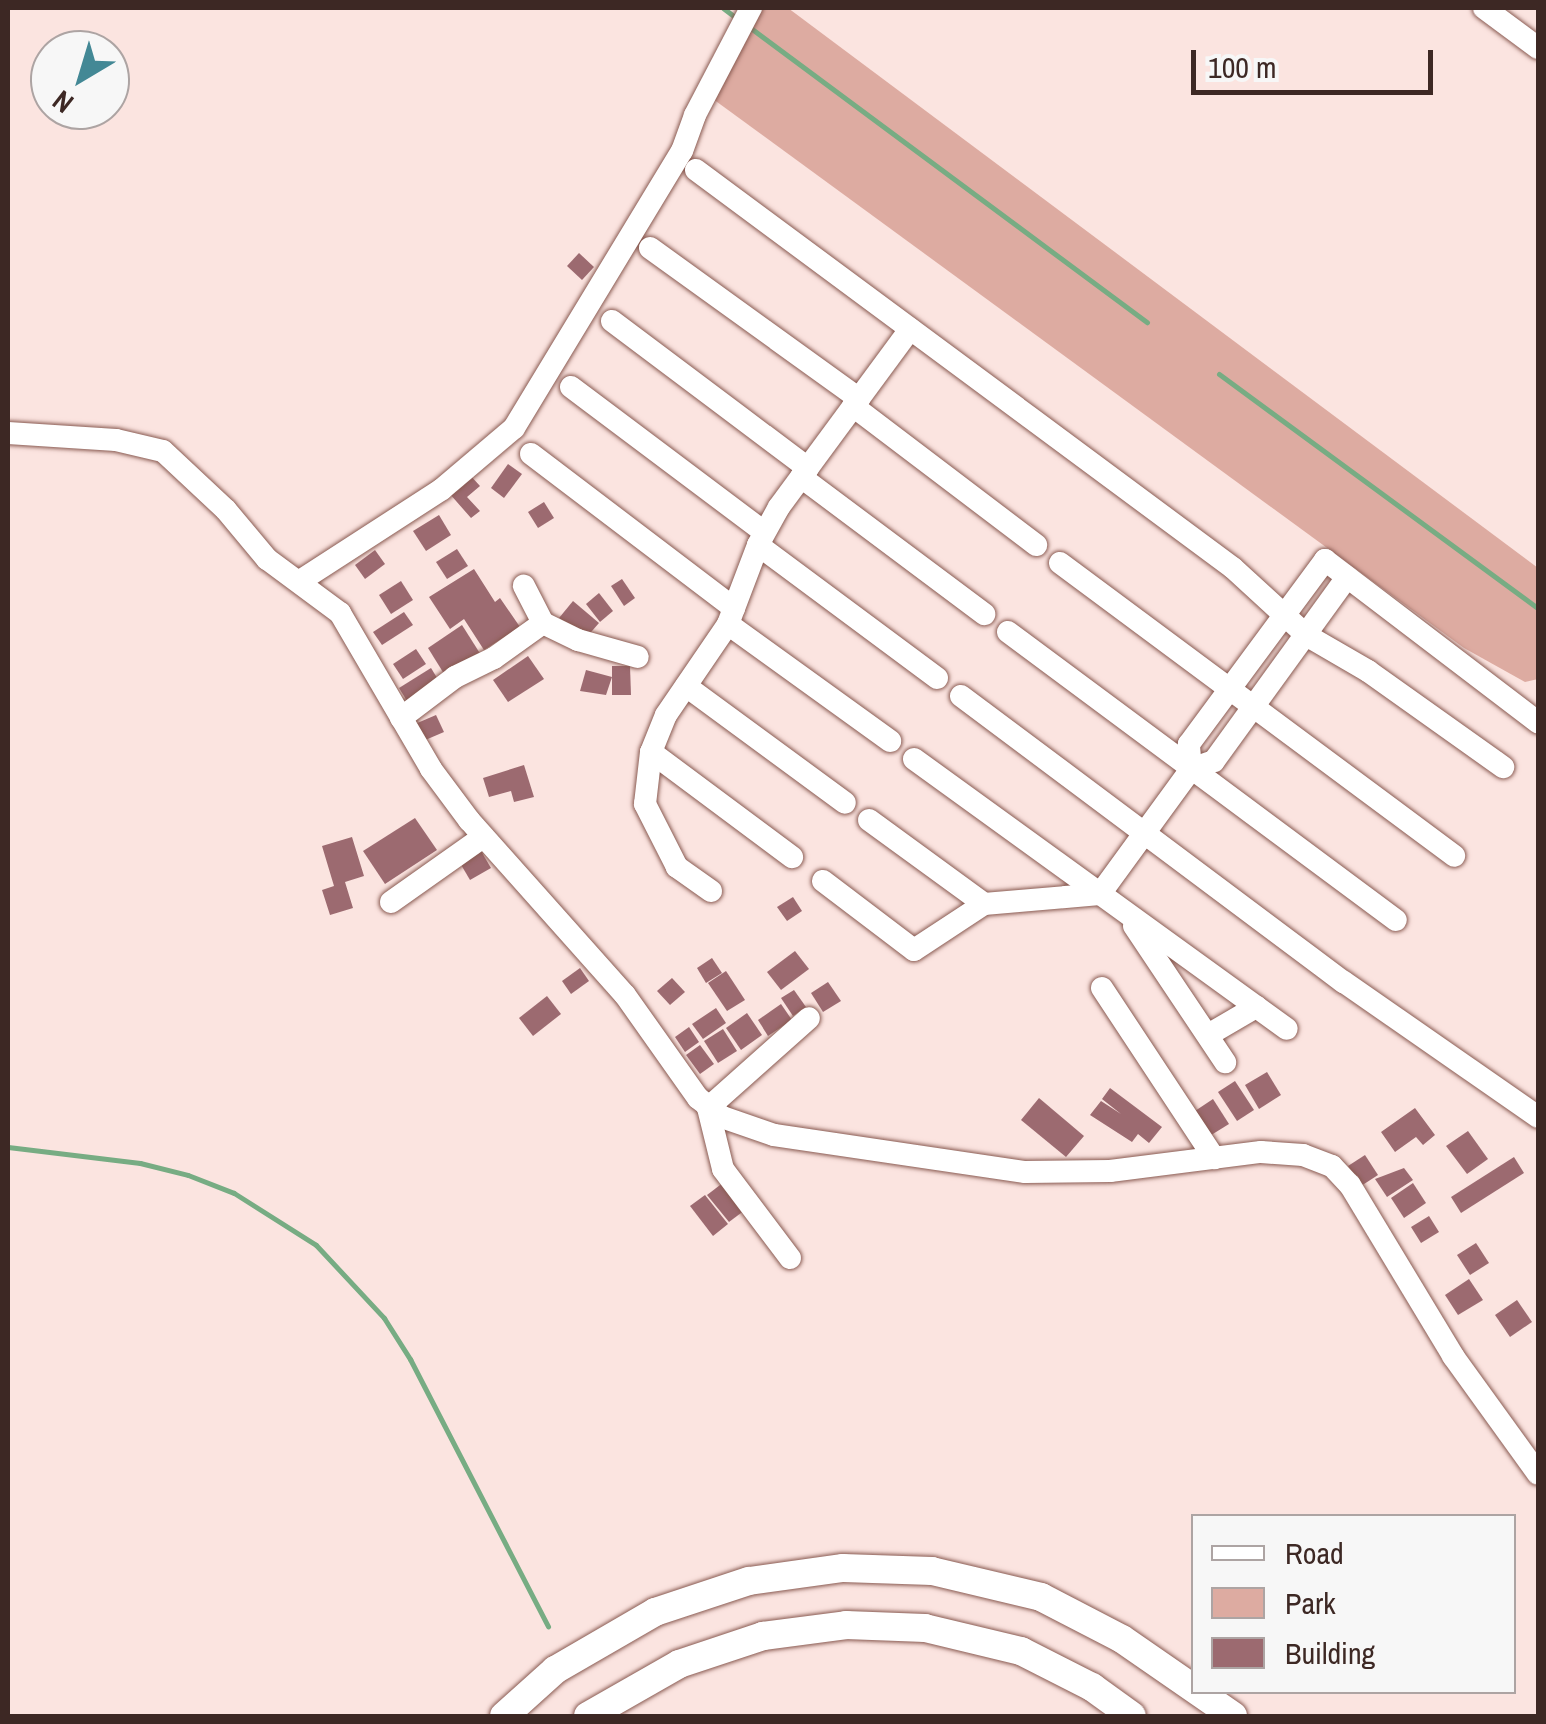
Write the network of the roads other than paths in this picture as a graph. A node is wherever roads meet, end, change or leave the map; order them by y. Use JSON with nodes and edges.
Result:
{"nodes":[{"id":1,"x":751,"y":8,"type":"edge"},
{"id":2,"x":1484,"y":8,"type":"edge"},
{"id":3,"x":1538,"y":48,"type":"edge"},
{"id":4,"x":696,"y":170,"type":"dead end"},
{"id":5,"x":650,"y":248,"type":"dead end"},
{"id":6,"x":612,"y":321,"type":"dead end"},
{"id":7,"x":910,"y":329,"type":"junction"},
{"id":8,"x":570,"y":387,"type":"dead end"},
{"id":9,"x":856,"y":402,"type":"junction"},
{"id":10,"x":8,"y":433,"type":"edge"},
{"id":11,"x":532,"y":454,"type":"dead end"},
{"id":12,"x":804,"y":473,"type":"junction"},
{"id":13,"x":761,"y":539,"type":"junction"},
{"id":14,"x":1036,"y":545,"type":"dead end"},
{"id":15,"x":1060,"y":563,"type":"dead end"},
{"id":16,"x":1347,"y":577,"type":"junction"},
{"id":17,"x":300,"y":581,"type":"junction"},
{"id":18,"x":524,"y":586,"type":"dead end"},
{"id":19,"x":984,"y":614,"type":"dead end"},
{"id":20,"x":731,"y":616,"type":"junction"},
{"id":21,"x":1282,"y":617,"type":"junction"},
{"id":22,"x":543,"y":623,"type":"junction"},
{"id":23,"x":1008,"y":632,"type":"dead end"},
{"id":24,"x":1306,"y":635,"type":"junction"},
{"id":25,"x":638,"y":657,"type":"dead end"},
{"id":26,"x":937,"y":678,"type":"dead end"},
{"id":27,"x":686,"y":686,"type":"junction"},
{"id":28,"x":1228,"y":690,"type":"junction"},
{"id":29,"x":961,"y":696,"type":"dead end"},
{"id":30,"x":1252,"y":709,"type":"junction"},
{"id":31,"x":401,"y":718,"type":"junction"},
{"id":32,"x":1538,"y":722,"type":"edge"},
{"id":33,"x":890,"y":741,"type":"dead end"},
{"id":34,"x":651,"y":752,"type":"junction"},
{"id":35,"x":914,"y":759,"type":"dead end"},
{"id":36,"x":1503,"y":767,"type":"dead end"},
{"id":37,"x":1191,"y":769,"type":"junction"},
{"id":38,"x":845,"y":802,"type":"dead end"},
{"id":39,"x":868,"y":820,"type":"dead end"},
{"id":40,"x":1144,"y":833,"type":"junction"},
{"id":41,"x":484,"y":837,"type":"junction"},
{"id":42,"x":1454,"y":856,"type":"dead end"},
{"id":43,"x":792,"y":858,"type":"dead end"},
{"id":44,"x":823,"y":881,"type":"dead end"},
{"id":45,"x":710,"y":891,"type":"dead end"},
{"id":46,"x":1100,"y":894,"type":"junction"},
{"id":47,"x":391,"y":902,"type":"dead end"},
{"id":48,"x":984,"y":904,"type":"junction"},
{"id":49,"x":1124,"y":911,"type":"junction"},
{"id":50,"x":1396,"y":920,"type":"dead end"},
{"id":51,"x":1102,"y":988,"type":"dead end"},
{"id":52,"x":1256,"y":1006,"type":"junction"},
{"id":53,"x":810,"y":1018,"type":"dead end"},
{"id":54,"x":1287,"y":1029,"type":"dead end"},
{"id":55,"x":1208,"y":1035,"type":"junction"},
{"id":56,"x":1226,"y":1062,"type":"dead end"},
{"id":57,"x":708,"y":1108,"type":"junction"},
{"id":58,"x":1538,"y":1117,"type":"edge"},
{"id":59,"x":1214,"y":1158,"type":"junction"},
{"id":60,"x":790,"y":1258,"type":"dead end"},
{"id":61,"x":1538,"y":1474,"type":"edge"},
{"id":62,"x":1191,"y":1687,"type":"edge"},
{"id":63,"x":1201,"y":1694,"type":"edge"},
{"id":64,"x":504,"y":1716,"type":"edge"},
{"id":65,"x":588,"y":1716,"type":"edge"},
{"id":66,"x":1132,"y":1716,"type":"edge"},
{"id":67,"x":1233,"y":1716,"type":"edge"}],
"edges":[{"from":1,"to":17,"type":"street"},
{"from":2,"to":3,"type":"street"},
{"from":4,"to":7,"type":"street"},
{"from":5,"to":9,"type":"street"},
{"from":6,"to":12,"type":"street"},
{"from":7,"to":9,"type":"street"},
{"from":7,"to":21,"type":"street"},
{"from":8,"to":13,"type":"street"},
{"from":9,"to":12,"type":"street"},
{"from":9,"to":14,"type":"street"},
{"from":10,"to":17,"type":"street"},
{"from":11,"to":20,"type":"street"},
{"from":12,"to":13,"type":"street"},
{"from":12,"to":19,"type":"street"},
{"from":13,"to":20,"type":"street"},
{"from":13,"to":26,"type":"street"},
{"from":15,"to":28,"type":"street"},
{"from":16,"to":21,"type":"street"},
{"from":16,"to":24,"type":"street"},
{"from":16,"to":32,"type":"street"},
{"from":17,"to":31,"type":"street"},
{"from":18,"to":22,"type":"street"},
{"from":20,"to":27,"type":"street"},
{"from":20,"to":33,"type":"street"},
{"from":21,"to":24,"type":"street"},
{"from":21,"to":28,"type":"street"},
{"from":22,"to":25,"type":"street"},
{"from":22,"to":31,"type":"street"},
{"from":23,"to":37,"type":"street"},
{"from":24,"to":30,"type":"street"},
{"from":24,"to":36,"type":"street"},
{"from":27,"to":34,"type":"street"},
{"from":27,"to":38,"type":"street"},
{"from":28,"to":30,"type":"street"},
{"from":28,"to":37,"type":"street"},
{"from":29,"to":40,"type":"street"},
{"from":30,"to":37,"type":"street"},
{"from":30,"to":42,"type":"street"},
{"from":31,"to":41,"type":"street"},
{"from":34,"to":43,"type":"street"},
{"from":34,"to":45,"type":"street"},
{"from":35,"to":46,"type":"street"},
{"from":37,"to":40,"type":"street"},
{"from":37,"to":50,"type":"street"},
{"from":39,"to":48,"type":"street"},
{"from":40,"to":46,"type":"street"},
{"from":40,"to":58,"type":"street"},
{"from":41,"to":47,"type":"street"},
{"from":41,"to":57,"type":"street"},
{"from":44,"to":48,"type":"street"},
{"from":46,"to":48,"type":"street"},
{"from":46,"to":49,"type":"street"},
{"from":49,"to":52,"type":"street"},
{"from":49,"to":55,"type":"street"},
{"from":51,"to":59,"type":"street"},
{"from":52,"to":54,"type":"street"},
{"from":52,"to":55,"type":"street"},
{"from":53,"to":57,"type":"street"},
{"from":55,"to":56,"type":"street"},
{"from":57,"to":59,"type":"street"},
{"from":57,"to":60,"type":"street"},
{"from":59,"to":61,"type":"street"},
{"from":62,"to":64,"type":"main road"},
{"from":63,"to":67,"type":"main road"},
{"from":65,"to":66,"type":"main road"}]}
